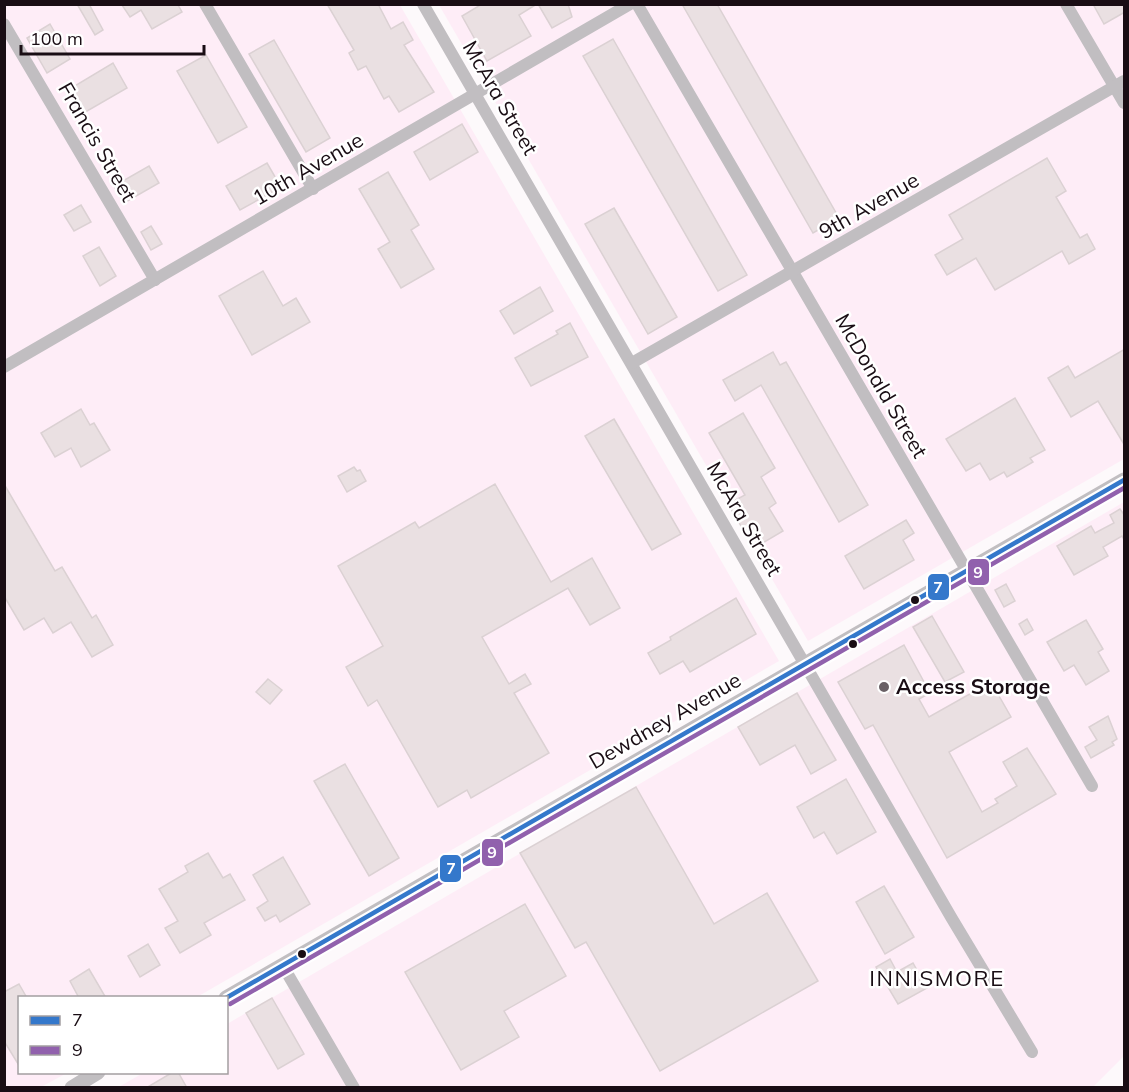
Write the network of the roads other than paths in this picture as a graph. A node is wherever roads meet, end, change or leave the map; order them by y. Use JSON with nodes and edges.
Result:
{"nodes":[{"id":1,"x":205,"y":4,"type":"edge"},
{"id":2,"x":423,"y":4,"type":"edge"},
{"id":3,"x":630,"y":4,"type":"edge"},
{"id":4,"x":637,"y":4,"type":"edge"},
{"id":5,"x":1066,"y":4,"type":"edge"},
{"id":6,"x":4,"y":24,"type":"edge"},
{"id":7,"x":1120,"y":84,"type":"edge"},
{"id":8,"x":475,"y":94,"type":"junction"},
{"id":9,"x":1125,"y":103,"type":"edge"},
{"id":10,"x":313,"y":189,"type":"junction"},
{"id":11,"x":793,"y":273,"type":"junction"},
{"id":12,"x":155,"y":280,"type":"junction"},
{"id":13,"x":632,"y":363,"type":"junction"},
{"id":14,"x":4,"y":367,"type":"edge"},
{"id":15,"x":1125,"y":480,"type":"edge"},
{"id":16,"x":966,"y":572,"type":"junction"},
{"id":17,"x":806,"y":664,"type":"junction"},
{"id":18,"x":1092,"y":786,"type":"dead end"},
{"id":19,"x":283,"y":966,"type":"junction"},
{"id":20,"x":228,"y":997,"type":"edge"},
{"id":21,"x":1032,"y":1052,"type":"dead end"},
{"id":22,"x":95,"y":1074,"type":"edge"},
{"id":23,"x":72,"y":1088,"type":"edge"},
{"id":24,"x":354,"y":1088,"type":"edge"}],
"edges":[{"from":1,"to":10,"type":"street"},
{"from":2,"to":8,"type":"street","name":"McAra Street"},
{"from":3,"to":8,"type":"street","name":"10th Avenue"},
{"from":4,"to":11,"type":"street","name":"McDonald Street"},
{"from":5,"to":7,"type":"street"},
{"from":6,"to":12,"type":"street","name":"Francis Street"},
{"from":7,"to":9,"type":"street"},
{"from":7,"to":11,"type":"street","name":"9th Avenue"},
{"from":8,"to":10,"type":"street","name":"10th Avenue"},
{"from":8,"to":13,"type":"street","name":"McAra Street"},
{"from":10,"to":12,"type":"street","name":"10th Avenue"},
{"from":11,"to":13,"type":"street","name":"9th Avenue"},
{"from":11,"to":16,"type":"street","name":"McDonald Street"},
{"from":12,"to":14,"type":"street","name":"10th Avenue"},
{"from":13,"to":17,"type":"street","name":"McAra Street"},
{"from":15,"to":16,"type":"street","name":"Dewdney Avenue"},
{"from":16,"to":17,"type":"street","name":"Dewdney Avenue"},
{"from":16,"to":18,"type":"street","name":"McDonald Street"},
{"from":17,"to":19,"type":"street","name":"Dewdney Avenue"},
{"from":17,"to":21,"type":"street","name":"McAra Street"},
{"from":19,"to":20,"type":"street","name":"Dewdney Avenue"},
{"from":19,"to":24,"type":"street"},
{"from":22,"to":23,"type":"street"}]}
